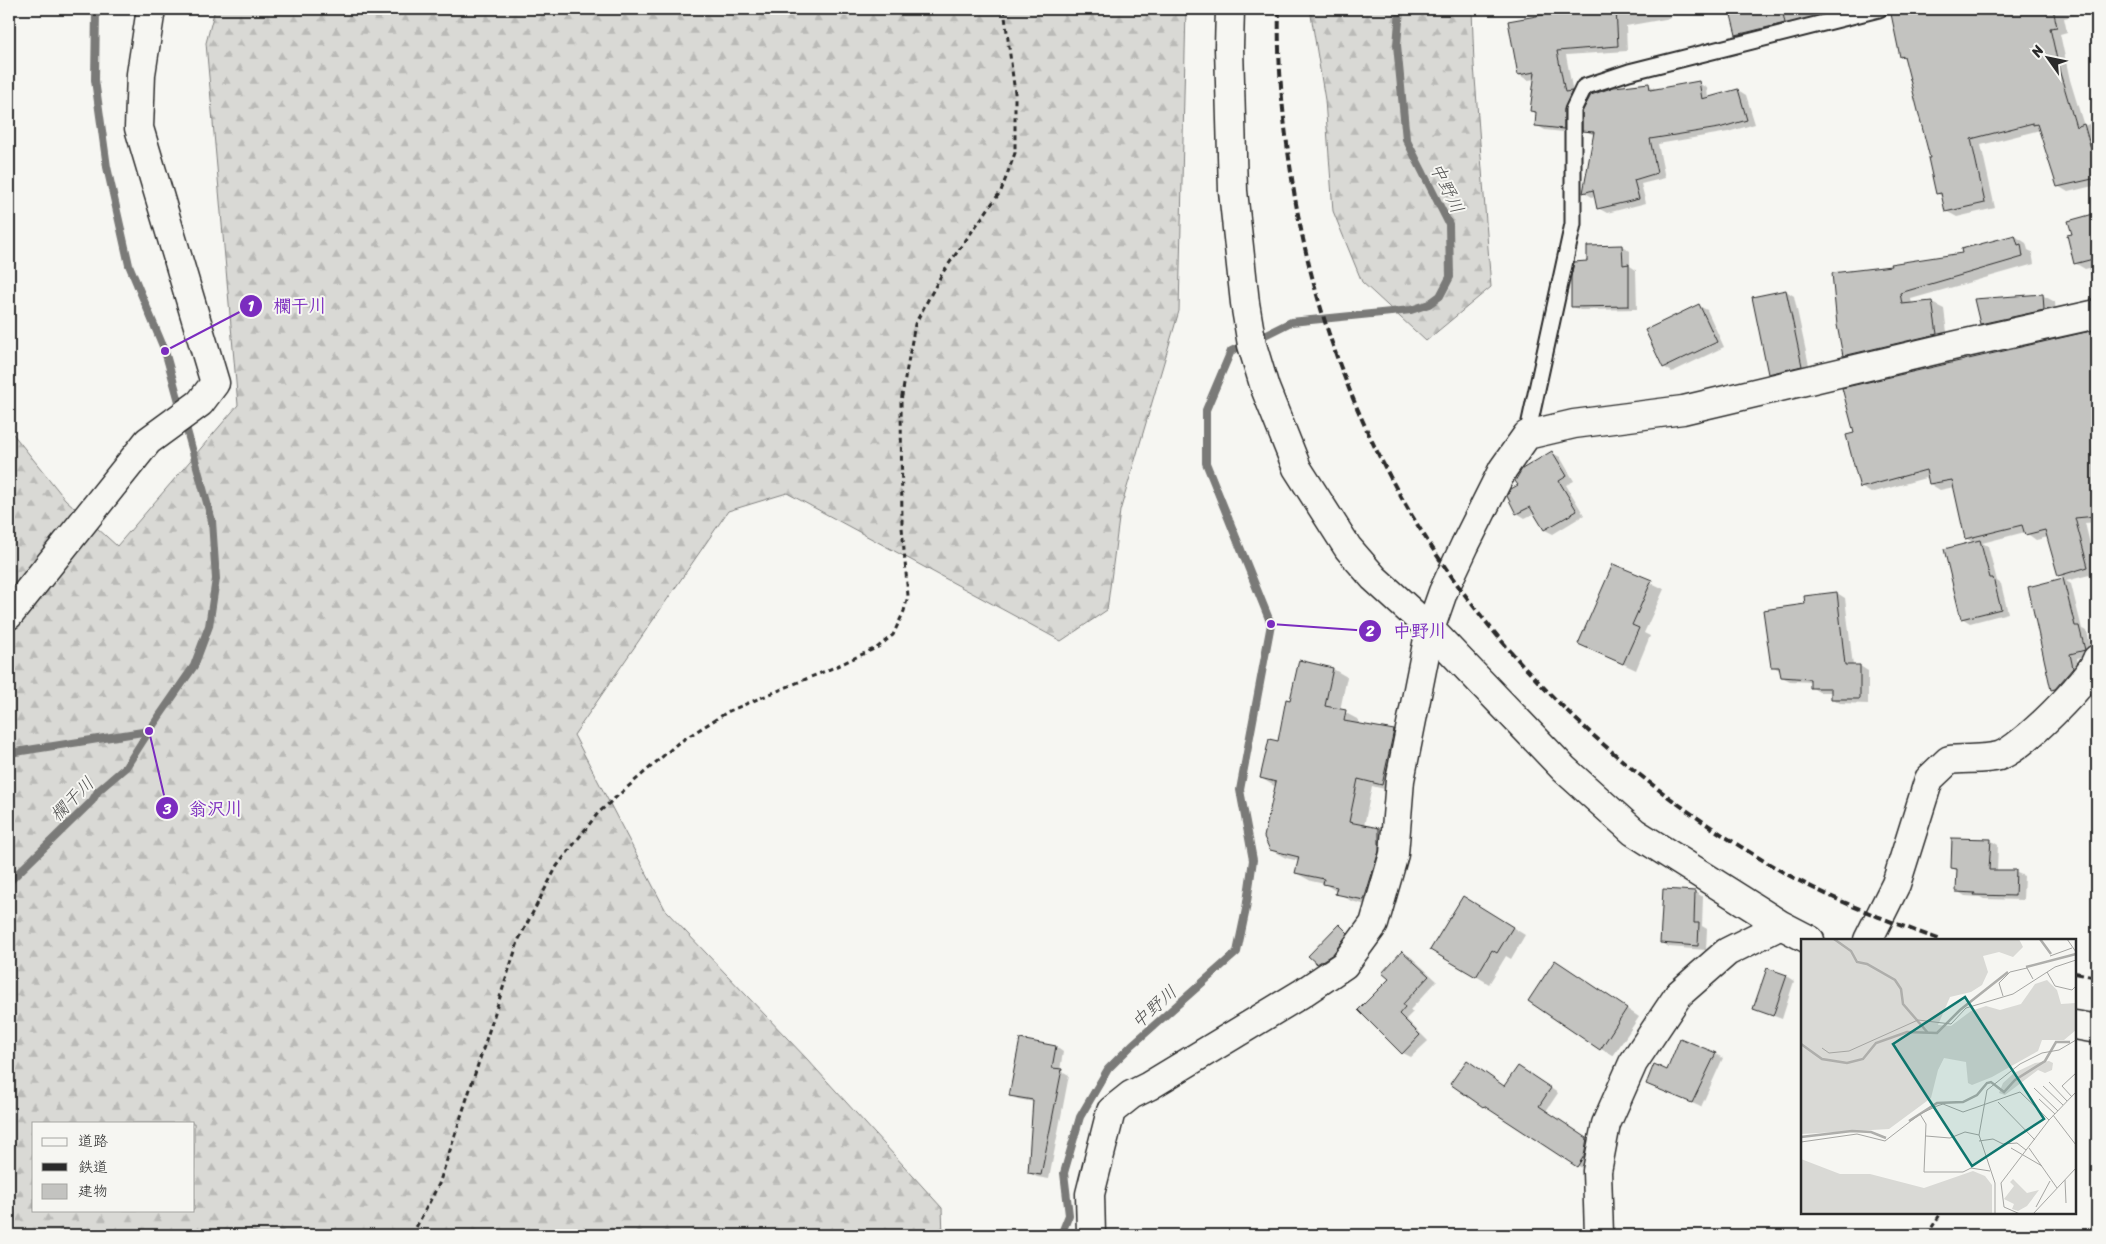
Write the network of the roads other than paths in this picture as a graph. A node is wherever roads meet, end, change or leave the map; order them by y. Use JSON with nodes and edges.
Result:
{"nodes":[{"id":1,"x":151,"y":9,"type":"edge"},
{"id":2,"x":1230,"y":9,"type":"edge"},
{"id":3,"x":1879,"y":9,"type":"edge"},
{"id":4,"x":2097,"y":314,"type":"edge"},
{"id":5,"x":1527,"y":435,"type":"junction"},
{"id":6,"x":9,"y":615,"type":"edge"},
{"id":7,"x":1430,"y":629,"type":"junction"},
{"id":8,"x":2097,"y":660,"type":"edge"},
{"id":9,"x":1781,"y":925,"type":"junction"},
{"id":10,"x":1808,"y":939,"type":"edge"},
{"id":11,"x":1868,"y":939,"type":"edge"},
{"id":12,"x":2076,"y":1025,"type":"edge"},
{"id":13,"x":2097,"y":1029,"type":"edge"},
{"id":14,"x":1090,"y":1235,"type":"edge"},
{"id":15,"x":1598,"y":1235,"type":"edge"}],
"edges":[{"from":1,"to":6,"type":"street"},
{"from":2,"to":7,"type":"street"},
{"from":3,"to":5,"type":"lane"},
{"from":4,"to":5,"type":"street"},
{"from":5,"to":7,"type":"street"},
{"from":7,"to":9,"type":"street"},
{"from":7,"to":14,"type":"street"},
{"from":8,"to":11,"type":"street"},
{"from":9,"to":10,"type":"street"},
{"from":9,"to":15,"type":"street"},
{"from":12,"to":13,"type":"street"}]}
